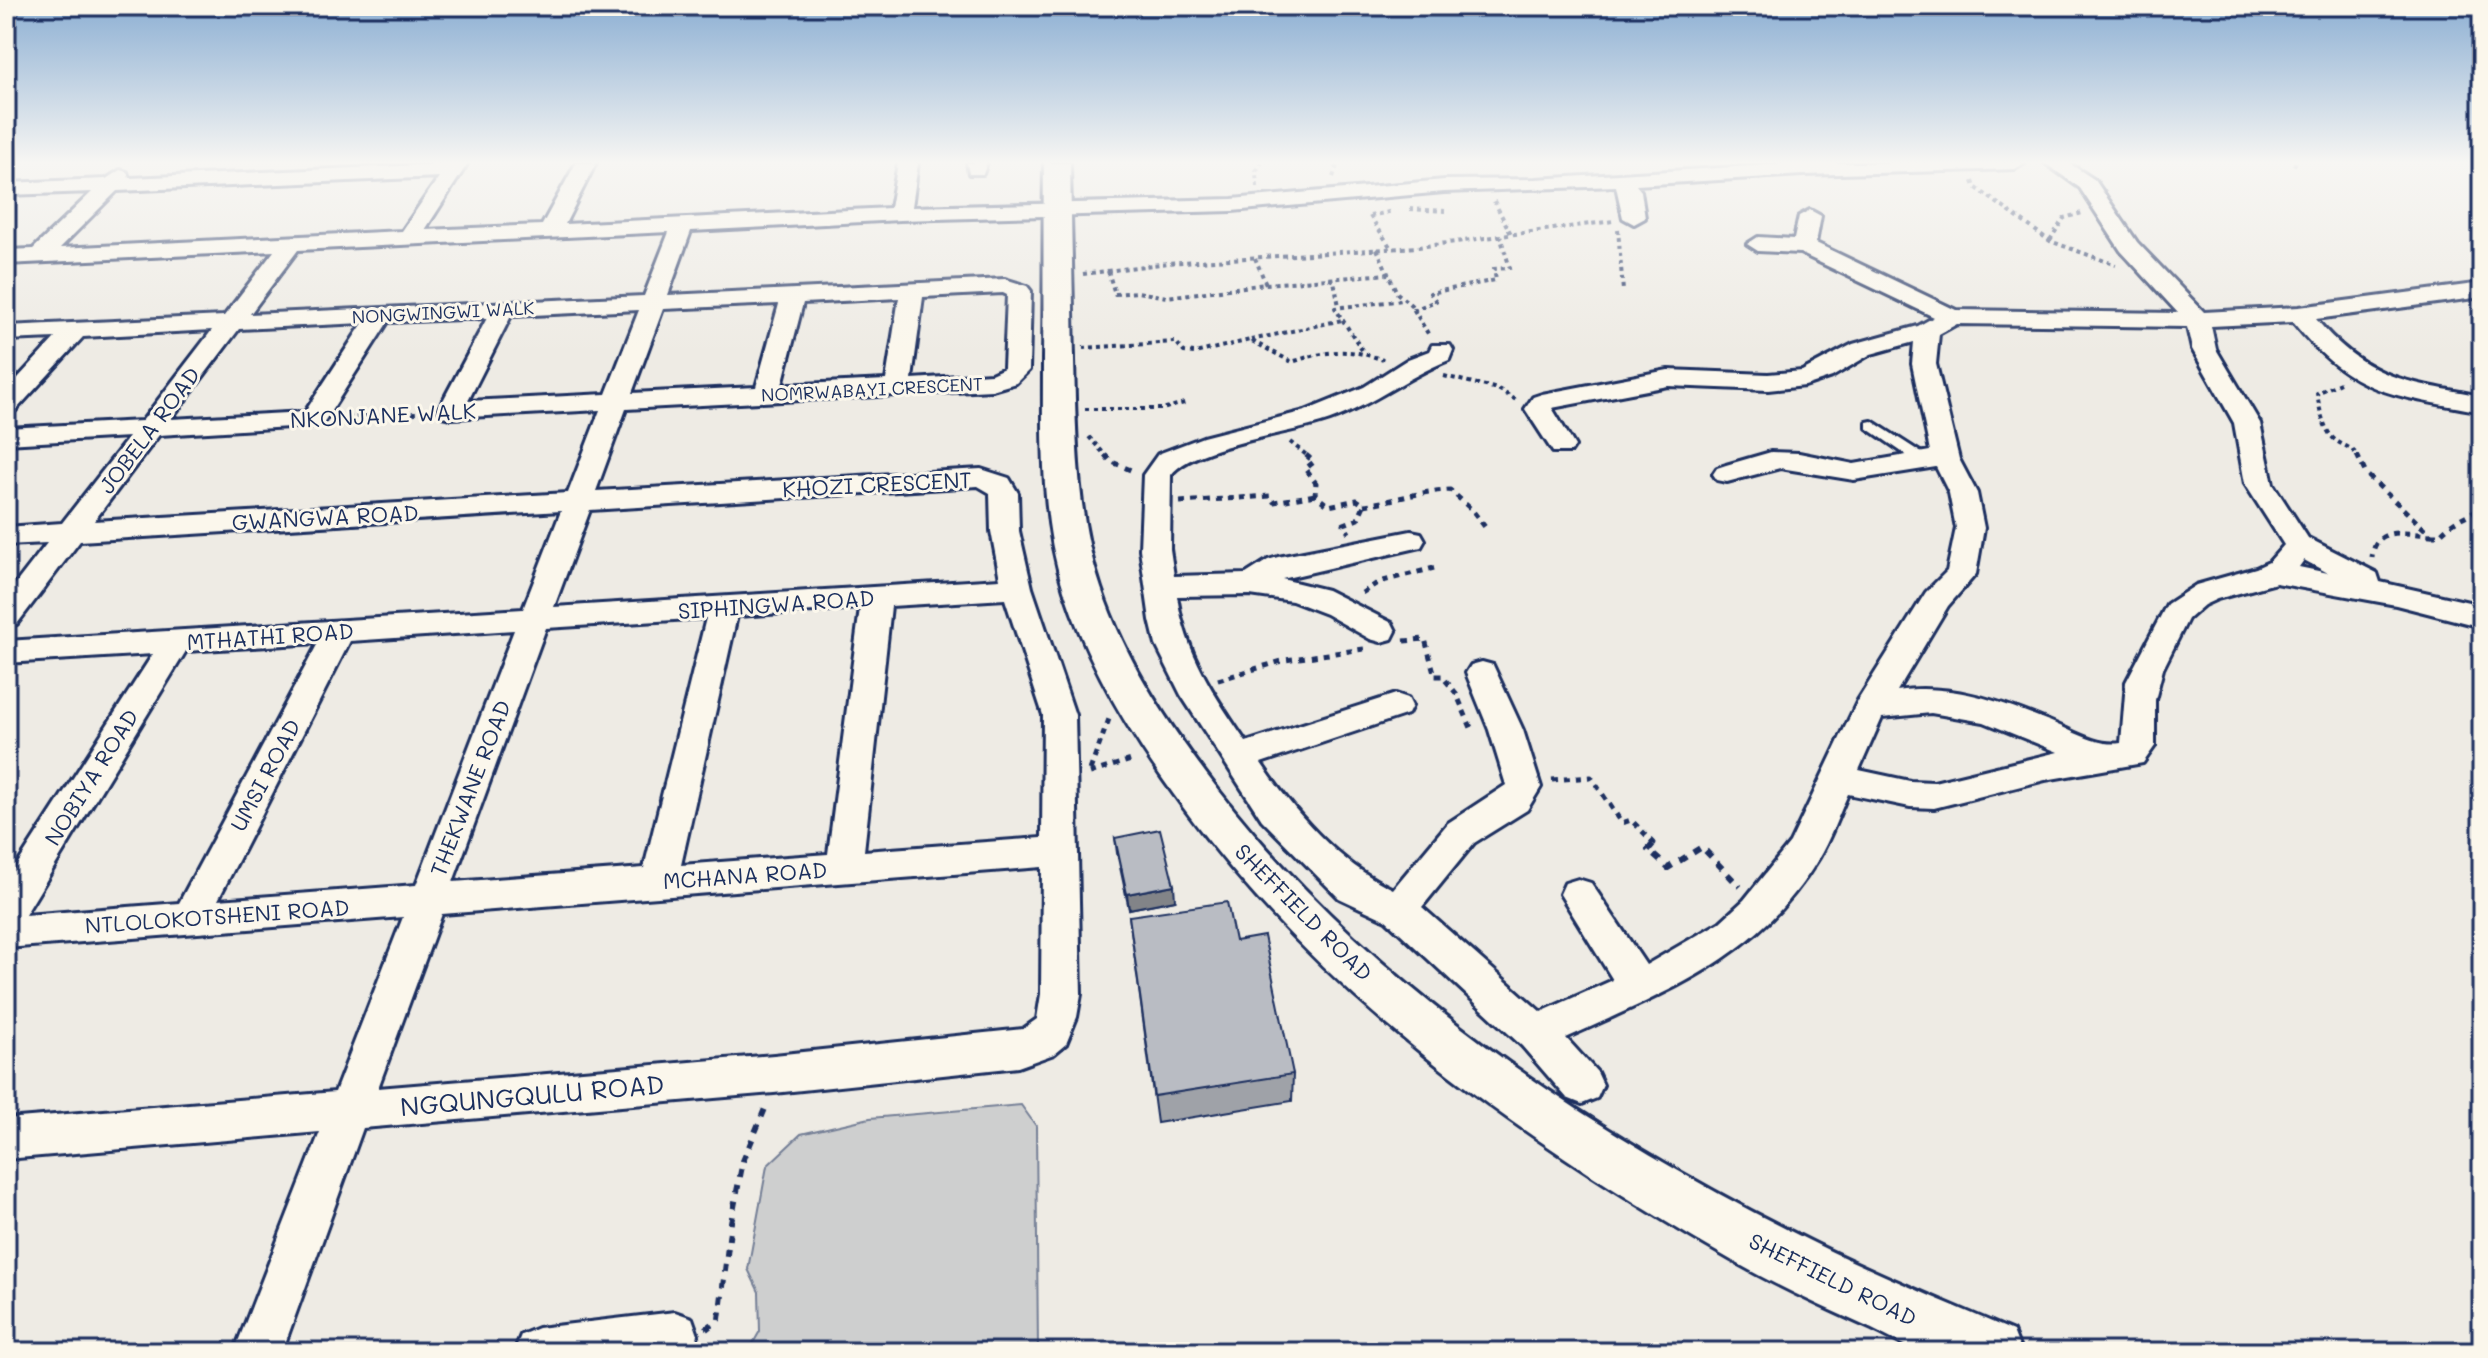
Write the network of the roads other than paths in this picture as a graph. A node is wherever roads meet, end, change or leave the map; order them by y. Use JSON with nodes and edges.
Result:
{"nodes":[{"id":1,"x":69,"y":226,"type":"edge"},
{"id":2,"x":417,"y":226,"type":"edge"},
{"id":3,"x":552,"y":226,"type":"edge"},
{"id":4,"x":638,"y":226,"type":"edge"},
{"id":5,"x":682,"y":226,"type":"edge"},
{"id":6,"x":1057,"y":226,"type":"edge"},
{"id":7,"x":1808,"y":226,"type":"edge"},
{"id":8,"x":2115,"y":226,"type":"edge"},
{"id":9,"x":550,"y":231,"type":"junction"},
{"id":10,"x":409,"y":238,"type":"junction"},
{"id":11,"x":292,"y":243,"type":"junction"},
{"id":12,"x":1758,"y":244,"type":"dead end"},
{"id":13,"x":1804,"y":246,"type":"junction"},
{"id":14,"x":40,"y":255,"type":"junction"},
{"id":15,"x":6,"y":257,"type":"edge"},
{"id":16,"x":2163,"y":283,"type":"junction"},
{"id":17,"x":912,"y":289,"type":"junction"},
{"id":18,"x":2482,"y":290,"type":"edge"},
{"id":19,"x":793,"y":295,"type":"junction"},
{"id":20,"x":654,"y":301,"type":"junction"},
{"id":21,"x":503,"y":309,"type":"junction"},
{"id":22,"x":2299,"y":314,"type":"junction"},
{"id":23,"x":380,"y":316,"type":"junction"},
{"id":24,"x":2242,"y":318,"type":"junction"},
{"id":25,"x":2198,"y":320,"type":"junction"},
{"id":26,"x":231,"y":323,"type":"junction"},
{"id":27,"x":1939,"y":324,"type":"junction"},
{"id":28,"x":76,"y":330,"type":"junction"},
{"id":29,"x":6,"y":333,"type":"edge"},
{"id":30,"x":1441,"y":350,"type":"road end"},
{"id":31,"x":898,"y":387,"type":"junction"},
{"id":32,"x":767,"y":395,"type":"junction"},
{"id":33,"x":616,"y":403,"type":"junction"},
{"id":34,"x":2482,"y":404,"type":"edge"},
{"id":35,"x":6,"y":406,"type":"edge"},
{"id":36,"x":1872,"y":425,"type":"dead end"},
{"id":37,"x":151,"y":428,"type":"junction"},
{"id":38,"x":6,"y":436,"type":"edge"},
{"id":39,"x":1562,"y":446,"type":"dead end"},
{"id":40,"x":1934,"y":459,"type":"junction"},
{"id":41,"x":1727,"y":474,"type":"dead end"},
{"id":42,"x":579,"y":502,"type":"junction"},
{"id":43,"x":72,"y":532,"type":"junction"},
{"id":44,"x":6,"y":536,"type":"edge"},
{"id":45,"x":1411,"y":540,"type":"dead end"},
{"id":46,"x":2298,"y":545,"type":"junction"},
{"id":47,"x":2275,"y":573,"type":"junction"},
{"id":48,"x":1253,"y":584,"type":"junction"},
{"id":49,"x":1160,"y":587,"type":"junction"},
{"id":50,"x":1017,"y":588,"type":"junction"},
{"id":51,"x":877,"y":597,"type":"junction"},
{"id":52,"x":2406,"y":597,"type":"junction"},
{"id":53,"x":2482,"y":601,"type":"edge"},
{"id":54,"x":724,"y":607,"type":"junction"},
{"id":55,"x":2482,"y":616,"type":"edge"},
{"id":56,"x":6,"y":617,"type":"edge"},
{"id":57,"x":534,"y":619,"type":"junction"},
{"id":58,"x":340,"y":631,"type":"junction"},
{"id":59,"x":1381,"y":631,"type":"road end"},
{"id":60,"x":177,"y":641,"type":"junction"},
{"id":61,"x":6,"y":652,"type":"edge"},
{"id":62,"x":1899,"y":663,"type":"junction"},
{"id":63,"x":1482,"y":673,"type":"dead end"},
{"id":64,"x":1958,"y":702,"type":"junction"},
{"id":65,"x":1396,"y":706,"type":"dead end"},
{"id":66,"x":1870,"y":708,"type":"junction"},
{"id":67,"x":1237,"y":758,"type":"junction"},
{"id":68,"x":2103,"y":758,"type":"junction"},
{"id":69,"x":1837,"y":778,"type":"junction"},
{"id":70,"x":1061,"y":851,"type":"junction"},
{"id":71,"x":844,"y":868,"type":"junction"},
{"id":72,"x":659,"y":882,"type":"junction"},
{"id":73,"x":1578,"y":894,"type":"dead end"},
{"id":74,"x":428,"y":899,"type":"junction"},
{"id":75,"x":1399,"y":909,"type":"junction"},
{"id":76,"x":6,"y":913,"type":"edge"},
{"id":77,"x":190,"y":918,"type":"junction"},
{"id":78,"x":6,"y":932,"type":"edge"},
{"id":79,"x":1640,"y":988,"type":"junction"},
{"id":80,"x":1053,"y":1032,"type":"joint"},
{"id":81,"x":1536,"y":1033,"type":"junction"},
{"id":82,"x":1582,"y":1085,"type":"dead end"},
{"id":83,"x":349,"y":1111,"type":"junction"},
{"id":84,"x":6,"y":1139,"type":"edge"},
{"id":85,"x":675,"y":1335,"type":"road end"},
{"id":86,"x":258,"y":1352,"type":"edge"},
{"id":87,"x":538,"y":1352,"type":"edge"},
{"id":88,"x":544,"y":1352,"type":"edge"},
{"id":89,"x":1992,"y":1352,"type":"edge"}],
"edges":[{"from":1,"to":14,"type":"street"},
{"from":2,"to":10,"type":"street"},
{"from":3,"to":9,"type":"street"},
{"from":4,"to":9,"type":"street"},
{"from":5,"to":20,"type":"street","name":"THEKWANE ROAD"},
{"from":6,"to":89,"type":"street","name":"SHEFFIELD ROAD"},
{"from":7,"to":13,"type":"street"},
{"from":8,"to":16,"type":"street"},
{"from":9,"to":10,"type":"street"},
{"from":10,"to":11,"type":"street"},
{"from":11,"to":14,"type":"street"},
{"from":11,"to":26,"type":"street","name":"JOBELA ROAD"},
{"from":12,"to":13,"type":"street"},
{"from":13,"to":27,"type":"street"},
{"from":14,"to":15,"type":"street"},
{"from":16,"to":24,"type":"street"},
{"from":16,"to":25,"type":"street"},
{"from":17,"to":19,"type":"street","name":"NOMRWABAYI CRESCENT"},
{"from":17,"to":31,"type":"street"},
{"from":17,"to":31,"type":"street","name":"NOMRWABAYI CRESCENT"},
{"from":18,"to":22,"type":"street"},
{"from":19,"to":20,"type":"street","name":"NOMRWABAYI CRESCENT"},
{"from":19,"to":32,"type":"street"},
{"from":20,"to":21,"type":"street","name":"NONGWINGWI WALK"},
{"from":20,"to":33,"type":"street","name":"THEKWANE ROAD"},
{"from":21,"to":23,"type":"street","name":"NONGWINGWI WALK"},
{"from":21,"to":33,"type":"street","name":"NKONJANE WALK"},
{"from":22,"to":24,"type":"street"},
{"from":22,"to":34,"type":"street"},
{"from":23,"to":26,"type":"street","name":"NONGWINGWI WALK"},
{"from":23,"to":37,"type":"street","name":"NKONJANE WALK"},
{"from":24,"to":25,"type":"street"},
{"from":25,"to":27,"type":"street"},
{"from":25,"to":46,"type":"street"},
{"from":26,"to":28,"type":"street","name":"NONGWINGWI WALK"},
{"from":26,"to":37,"type":"street","name":"JOBELA ROAD"},
{"from":27,"to":39,"type":"street"},
{"from":27,"to":40,"type":"street"},
{"from":28,"to":29,"type":"street","name":"NONGWINGWI WALK"},
{"from":28,"to":35,"type":"street"},
{"from":30,"to":49,"type":"street"},
{"from":31,"to":32,"type":"street","name":"NOMRWABAYI CRESCENT"},
{"from":32,"to":33,"type":"street","name":"NOMRWABAYI CRESCENT"},
{"from":33,"to":42,"type":"street","name":"THEKWANE ROAD"},
{"from":36,"to":40,"type":"lane"},
{"from":37,"to":38,"type":"street","name":"NKONJANE WALK"},
{"from":37,"to":43,"type":"street","name":"JOBELA ROAD"},
{"from":40,"to":41,"type":"street"},
{"from":40,"to":62,"type":"street"},
{"from":42,"to":43,"type":"street","name":"GWANGWA ROAD"},
{"from":42,"to":50,"type":"street","name":"KHOZI CRESCENT"},
{"from":42,"to":57,"type":"street","name":"THEKWANE ROAD"},
{"from":43,"to":44,"type":"street","name":"GWANGWA ROAD"},
{"from":43,"to":56,"type":"street","name":"JOBELA ROAD"},
{"from":45,"to":48,"type":"street"},
{"from":46,"to":47,"type":"street"},
{"from":46,"to":52,"type":"street"},
{"from":47,"to":52,"type":"street"},
{"from":47,"to":68,"type":"street"},
{"from":48,"to":49,"type":"street"},
{"from":48,"to":59,"type":"street"},
{"from":49,"to":67,"type":"street"},
{"from":50,"to":51,"type":"street","name":"SIPHINGWA ROAD"},
{"from":50,"to":70,"type":"street","name":"KHOZI CRESCENT"},
{"from":51,"to":54,"type":"street","name":"SIPHINGWA ROAD"},
{"from":51,"to":71,"type":"street"},
{"from":52,"to":53,"type":"street"},
{"from":52,"to":55,"type":"street"},
{"from":54,"to":57,"type":"street","name":"SIPHINGWA ROAD"},
{"from":54,"to":72,"type":"street"},
{"from":57,"to":58,"type":"street","name":"MTHATHI ROAD"},
{"from":57,"to":74,"type":"street","name":"THEKWANE ROAD"},
{"from":58,"to":60,"type":"street","name":"MTHATHI ROAD"},
{"from":58,"to":77,"type":"street","name":"UMSI ROAD"},
{"from":60,"to":61,"type":"street","name":"MTHATHI ROAD"},
{"from":60,"to":76,"type":"street","name":"NOBIYA ROAD"},
{"from":62,"to":64,"type":"street"},
{"from":62,"to":66,"type":"street"},
{"from":63,"to":75,"type":"street"},
{"from":64,"to":66,"type":"street"},
{"from":64,"to":68,"type":"street"},
{"from":65,"to":67,"type":"street"},
{"from":66,"to":69,"type":"street"},
{"from":67,"to":75,"type":"street"},
{"from":68,"to":69,"type":"street"},
{"from":69,"to":79,"type":"street"},
{"from":70,"to":71,"type":"street","name":"MCHANA ROAD"},
{"from":70,"to":80,"type":"street","name":"KHOZI CRESCENT"},
{"from":71,"to":72,"type":"street","name":"MCHANA ROAD"},
{"from":72,"to":74,"type":"street","name":"MCHANA ROAD"},
{"from":73,"to":79,"type":"street"},
{"from":74,"to":77,"type":"street","name":"NTLOLOKOTSHENI ROAD"},
{"from":74,"to":83,"type":"street","name":"THEKWANE ROAD"},
{"from":75,"to":81,"type":"street"},
{"from":77,"to":78,"type":"street","name":"NTLOLOKOTSHENI ROAD"},
{"from":79,"to":81,"type":"street"},
{"from":80,"to":83,"type":"street","name":"NGQUNGQULU ROAD"},
{"from":81,"to":82,"type":"street"},
{"from":83,"to":84,"type":"street","name":"NGQUNGQULU ROAD"},
{"from":83,"to":86,"type":"street","name":"THEKWANE ROAD"},
{"from":85,"to":88,"type":"street"},
{"from":87,"to":88,"type":"street"}]}
